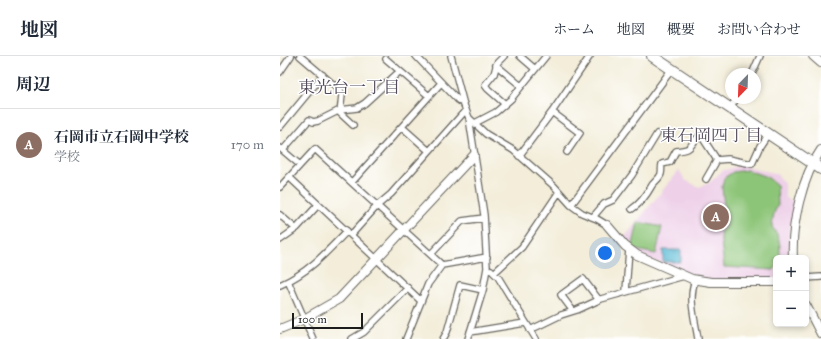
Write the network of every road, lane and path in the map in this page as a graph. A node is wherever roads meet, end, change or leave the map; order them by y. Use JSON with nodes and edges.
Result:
{"nodes":[{"id":1,"x":291,"y":56,"type":"edge"},
{"id":2,"x":300,"y":56,"type":"edge"},
{"id":3,"x":416,"y":56,"type":"edge"},
{"id":4,"x":504,"y":56,"type":"edge"},
{"id":5,"x":520,"y":56,"type":"edge"},
{"id":6,"x":546,"y":56,"type":"edge"},
{"id":7,"x":590,"y":56,"type":"edge"},
{"id":8,"x":652,"y":56,"type":"edge"},
{"id":9,"x":760,"y":56,"type":"edge"},
{"id":10,"x":813,"y":56,"type":"edge"},
{"id":11,"x":452,"y":57,"type":"edge"},
{"id":12,"x":386,"y":59,"type":"dead end"},
{"id":13,"x":821,"y":63,"type":"edge"},
{"id":14,"x":496,"y":65,"type":"junction"},
{"id":15,"x":755,"y":68,"type":"edge"},
{"id":16,"x":535,"y":69,"type":"junction"},
{"id":17,"x":672,"y":69,"type":"junction"},
{"id":18,"x":400,"y":71,"type":"junction"},
{"id":19,"x":280,"y":72,"type":"edge"},
{"id":20,"x":323,"y":75,"type":"junction"},
{"id":21,"x":442,"y":83,"type":"junction"},
{"id":22,"x":521,"y":86,"type":"junction"},
{"id":23,"x":429,"y":96,"type":"junction"},
{"id":24,"x":505,"y":104,"type":"junction"},
{"id":25,"x":733,"y":104,"type":"edge"},
{"id":26,"x":465,"y":107,"type":"junction"},
{"id":27,"x":730,"y":108,"type":"junction"},
{"id":28,"x":340,"y":110,"type":"junction"},
{"id":29,"x":552,"y":112,"type":"junction"},
{"id":30,"x":469,"y":118,"type":"junction"},
{"id":31,"x":475,"y":123,"type":"junction"},
{"id":32,"x":354,"y":125,"type":"dead end"},
{"id":33,"x":280,"y":127,"type":"edge"},
{"id":34,"x":402,"y":127,"type":"junction"},
{"id":35,"x":656,"y":134,"type":"dead end"},
{"id":36,"x":768,"y":134,"type":"junction"},
{"id":37,"x":281,"y":149,"type":"edge"},
{"id":38,"x":821,"y":150,"type":"edge"},
{"id":39,"x":430,"y":151,"type":"junction"},
{"id":40,"x":567,"y":152,"type":"dead end"},
{"id":41,"x":474,"y":155,"type":"junction"},
{"id":42,"x":519,"y":156,"type":"junction"},
{"id":43,"x":718,"y":160,"type":"junction"},
{"id":44,"x":300,"y":165,"type":"junction"},
{"id":45,"x":817,"y":167,"type":"edge"},
{"id":46,"x":289,"y":177,"type":"junction"},
{"id":47,"x":706,"y":179,"type":"dead end"},
{"id":48,"x":352,"y":182,"type":"junction"},
{"id":49,"x":280,"y":187,"type":"edge"},
{"id":50,"x":559,"y":192,"type":"junction"},
{"id":51,"x":318,"y":205,"type":"junction"},
{"id":52,"x":378,"y":205,"type":"junction"},
{"id":53,"x":571,"y":205,"type":"junction"},
{"id":54,"x":632,"y":209,"type":"dead end"},
{"id":55,"x":280,"y":215,"type":"edge"},
{"id":56,"x":592,"y":217,"type":"junction"},
{"id":57,"x":484,"y":218,"type":"junction"},
{"id":58,"x":607,"y":226,"type":"joint"},
{"id":59,"x":296,"y":228,"type":"junction"},
{"id":60,"x":404,"y":230,"type":"junction"},
{"id":61,"x":348,"y":233,"type":"junction"},
{"id":62,"x":280,"y":240,"type":"edge"},
{"id":63,"x":629,"y":249,"type":"junction"},
{"id":64,"x":431,"y":254,"type":"junction"},
{"id":65,"x":793,"y":255,"type":"edge"},
{"id":66,"x":487,"y":258,"type":"junction"},
{"id":67,"x":377,"y":260,"type":"junction"},
{"id":68,"x":442,"y":265,"type":"junction"},
{"id":69,"x":487,"y":268,"type":"junction"},
{"id":70,"x":494,"y":273,"type":"junction"},
{"id":71,"x":684,"y":275,"type":"junction"},
{"id":72,"x":821,"y":277,"type":"edge"},
{"id":73,"x":809,"y":278,"type":"edge"},
{"id":74,"x":695,"y":280,"type":"junction"},
{"id":75,"x":288,"y":282,"type":"junction"},
{"id":76,"x":773,"y":282,"type":"edge"},
{"id":77,"x":280,"y":285,"type":"edge"},
{"id":78,"x":408,"y":288,"type":"junction"},
{"id":79,"x":483,"y":290,"type":"junction"},
{"id":80,"x":626,"y":291,"type":"junction"},
{"id":81,"x":599,"y":300,"type":"junction"},
{"id":82,"x":422,"y":301,"type":"junction"},
{"id":83,"x":572,"y":311,"type":"junction"},
{"id":84,"x":809,"y":311,"type":"edge"},
{"id":85,"x":304,"y":319,"type":"junction"},
{"id":86,"x":525,"y":322,"type":"junction"},
{"id":87,"x":280,"y":329,"type":"edge"},
{"id":88,"x":530,"y":330,"type":"junction"},
{"id":89,"x":364,"y":332,"type":"junction"},
{"id":90,"x":470,"y":332,"type":"junction"},
{"id":91,"x":821,"y":334,"type":"edge"},
{"id":92,"x":313,"y":339,"type":"edge"},
{"id":93,"x":352,"y":339,"type":"edge"},
{"id":94,"x":361,"y":339,"type":"edge"},
{"id":95,"x":406,"y":339,"type":"edge"},
{"id":96,"x":443,"y":339,"type":"edge"},
{"id":97,"x":468,"y":339,"type":"edge"},
{"id":98,"x":536,"y":339,"type":"edge"},
{"id":99,"x":698,"y":339,"type":"edge"}],
"edges":[{"from":1,"to":19,"type":"street"},
{"from":2,"to":20,"type":"street"},
{"from":3,"to":21,"type":"street"},
{"from":4,"to":14,"type":"street"},
{"from":5,"to":16,"type":"street"},
{"from":6,"to":16,"type":"street"},
{"from":7,"to":29,"type":"street"},
{"from":8,"to":17,"type":"highway"},
{"from":9,"to":15,"type":"street"},
{"from":10,"to":13,"type":"street"},
{"from":11,"to":26,"type":"street"},
{"from":12,"to":18,"type":"street"},
{"from":14,"to":22,"type":"street"},
{"from":14,"to":24,"type":"street"},
{"from":16,"to":22,"type":"street"},
{"from":17,"to":27,"type":"highway"},
{"from":17,"to":53,"type":"street"},
{"from":18,"to":23,"type":"street"},
{"from":18,"to":28,"type":"street"},
{"from":20,"to":28,"type":"street"},
{"from":20,"to":33,"type":"street"},
{"from":21,"to":23,"type":"street"},
{"from":21,"to":26,"type":"street"},
{"from":22,"to":24,"type":"street"},
{"from":23,"to":34,"type":"street"},
{"from":24,"to":31,"type":"street"},
{"from":25,"to":27,"type":"street"},
{"from":26,"to":30,"type":"street"},
{"from":26,"to":39,"type":"street"},
{"from":27,"to":36,"type":"highway"},
{"from":28,"to":32,"type":"street"},
{"from":28,"to":37,"type":"street"},
{"from":29,"to":40,"type":"street"},
{"from":29,"to":42,"type":"street"},
{"from":30,"to":31,"type":"street"},
{"from":30,"to":41,"type":"street"},
{"from":31,"to":42,"type":"street"},
{"from":34,"to":39,"type":"street"},
{"from":34,"to":48,"type":"street"},
{"from":35,"to":56,"type":"street"},
{"from":36,"to":43,"type":"street"},
{"from":36,"to":45,"type":"highway"},
{"from":37,"to":44,"type":"street"},
{"from":38,"to":45,"type":"street"},
{"from":39,"to":52,"type":"street"},
{"from":41,"to":57,"type":"street"},
{"from":41,"to":60,"type":"street"},
{"from":42,"to":50,"type":"street"},
{"from":43,"to":47,"type":"street"},
{"from":43,"to":54,"type":"street"},
{"from":44,"to":46,"type":"street"},
{"from":44,"to":48,"type":"street"},
{"from":45,"to":65,"type":"street"},
{"from":46,"to":49,"type":"street"},
{"from":46,"to":51,"type":"street"},
{"from":48,"to":52,"type":"street"},
{"from":50,"to":53,"type":"street"},
{"from":50,"to":70,"type":"street"},
{"from":51,"to":59,"type":"street"},
{"from":51,"to":61,"type":"street"},
{"from":52,"to":60,"type":"street"},
{"from":52,"to":61,"type":"street"},
{"from":53,"to":56,"type":"street"},
{"from":55,"to":59,"type":"street"},
{"from":56,"to":58,"type":"street"},
{"from":57,"to":64,"type":"street"},
{"from":57,"to":66,"type":"street"},
{"from":58,"to":63,"type":"street"},
{"from":59,"to":62,"type":"street"},
{"from":60,"to":64,"type":"street"},
{"from":60,"to":67,"type":"street"},
{"from":61,"to":67,"type":"street"},
{"from":61,"to":75,"type":"street"},
{"from":63,"to":71,"type":"street"},
{"from":63,"to":80,"type":"street"},
{"from":64,"to":68,"type":"street"},
{"from":66,"to":68,"type":"street"},
{"from":66,"to":69,"type":"street"},
{"from":67,"to":78,"type":"street"},
{"from":67,"to":85,"type":"street"},
{"from":68,"to":82,"type":"street"},
{"from":69,"to":70,"type":"street"},
{"from":69,"to":79,"type":"street"},
{"from":70,"to":86,"type":"street"},
{"from":71,"to":74,"type":"street"},
{"from":71,"to":80,"type":"street"},
{"from":72,"to":73,"type":"street"},
{"from":74,"to":76,"type":"street"},
{"from":74,"to":99,"type":"street"},
{"from":75,"to":77,"type":"street"},
{"from":75,"to":85,"type":"street"},
{"from":78,"to":82,"type":"street"},
{"from":78,"to":89,"type":"street"},
{"from":79,"to":90,"type":"street"},
{"from":79,"to":96,"type":"street"},
{"from":80,"to":81,"type":"street"},
{"from":81,"to":83,"type":"street"},
{"from":81,"to":83,"type":"street"},
{"from":82,"to":95,"type":"street"},
{"from":83,"to":88,"type":"street"},
{"from":84,"to":91,"type":"street"},
{"from":85,"to":87,"type":"street"},
{"from":85,"to":92,"type":"street"},
{"from":86,"to":88,"type":"street"},
{"from":86,"to":90,"type":"street"},
{"from":88,"to":98,"type":"street"},
{"from":89,"to":93,"type":"street"},
{"from":89,"to":94,"type":"street"},
{"from":90,"to":97,"type":"street"}]}
